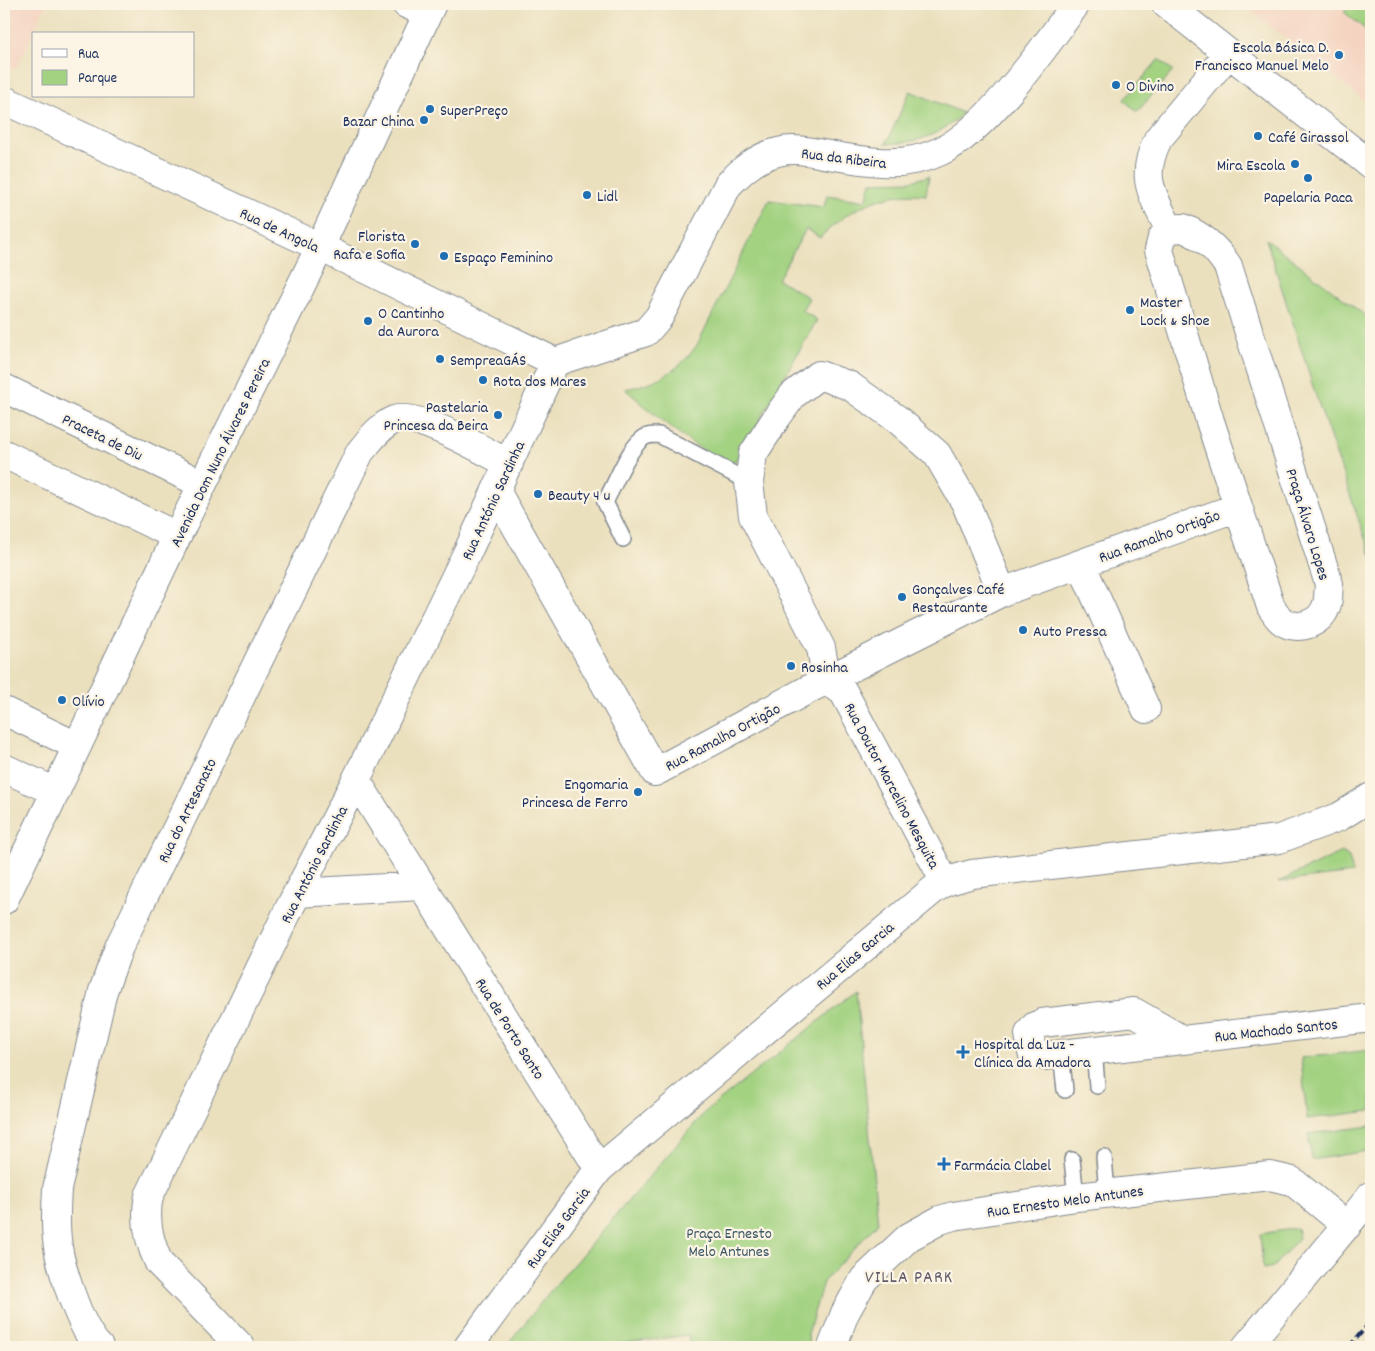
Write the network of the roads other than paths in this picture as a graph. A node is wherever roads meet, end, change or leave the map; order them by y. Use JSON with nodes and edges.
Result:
{"nodes":[{"id":1,"x":1076,"y":4,"type":"edge"},
{"id":2,"x":1166,"y":4,"type":"edge"},
{"id":3,"x":422,"y":7,"type":"edge"},
{"id":4,"x":1228,"y":54,"type":"junction"},
{"id":5,"x":4,"y":100,"type":"edge"},
{"id":6,"x":1371,"y":165,"type":"edge"},
{"id":7,"x":1169,"y":229,"type":"junction"},
{"id":8,"x":320,"y":247,"type":"junction"},
{"id":9,"x":555,"y":362,"type":"junction"},
{"id":10,"x":4,"y":388,"type":"edge"},
{"id":11,"x":4,"y":454,"type":"edge"},
{"id":12,"x":509,"y":464,"type":"junction"},
{"id":13,"x":749,"y":482,"type":"junction"},
{"id":14,"x":202,"y":484,"type":"junction"},
{"id":15,"x":496,"y":491,"type":"junction"},
{"id":16,"x":1238,"y":507,"type":"junction"},
{"id":17,"x":177,"y":536,"type":"junction"},
{"id":18,"x":623,"y":539,"type":"dead end"},
{"id":19,"x":1081,"y":564,"type":"junction"},
{"id":20,"x":1002,"y":592,"type":"junction"},
{"id":21,"x":827,"y":682,"type":"junction"},
{"id":22,"x":1146,"y":709,"type":"dead end"},
{"id":23,"x":4,"y":711,"type":"edge"},
{"id":24,"x":77,"y":746,"type":"junction"},
{"id":25,"x":4,"y":768,"type":"edge"},
{"id":26,"x":356,"y":780,"type":"junction"},
{"id":27,"x":56,"y":792,"type":"junction"},
{"id":28,"x":1367,"y":805,"type":"edge"},
{"id":29,"x":945,"y":882,"type":"junction"},
{"id":30,"x":422,"y":886,"type":"junction"},
{"id":31,"x":297,"y":892,"type":"junction"},
{"id":32,"x":4,"y":900,"type":"edge"},
{"id":33,"x":1371,"y":1018,"type":"edge"},
{"id":34,"x":1181,"y":1039,"type":"junction"},
{"id":35,"x":1094,"y":1049,"type":"junction"},
{"id":36,"x":1061,"y":1053,"type":"junction"},
{"id":37,"x":1097,"y":1086,"type":"dead end"},
{"id":38,"x":1065,"y":1090,"type":"dead end"},
{"id":39,"x":1104,"y":1157,"type":"dead end"},
{"id":40,"x":1072,"y":1160,"type":"dead end"},
{"id":41,"x":599,"y":1169,"type":"junction"},
{"id":42,"x":1107,"y":1193,"type":"junction"},
{"id":43,"x":1076,"y":1196,"type":"junction"},
{"id":44,"x":1371,"y":1196,"type":"edge"},
{"id":45,"x":1347,"y":1226,"type":"junction"},
{"id":46,"x":99,"y":1347,"type":"edge"},
{"id":47,"x":239,"y":1347,"type":"edge"},
{"id":48,"x":468,"y":1347,"type":"edge"},
{"id":49,"x":832,"y":1347,"type":"edge"},
{"id":50,"x":1246,"y":1347,"type":"edge"}],
"edges":[{"from":1,"to":9,"type":"street","name":"Rua da Ribeira"},
{"from":2,"to":4,"type":"street"},
{"from":3,"to":8,"type":"street","name":"Avenida Dom Nuno Álvares Pereira"},
{"from":4,"to":6,"type":"street"},
{"from":4,"to":7,"type":"street"},
{"from":5,"to":8,"type":"street","name":"Rua de Angola"},
{"from":7,"to":16,"type":"street","name":"Praça Álvaro Lopes"},
{"from":7,"to":16,"type":"street","name":"Praça Álvaro Lopes"},
{"from":8,"to":9,"type":"street","name":"Rua de Angola"},
{"from":8,"to":14,"type":"street","name":"Avenida Dom Nuno Álvares Pereira"},
{"from":9,"to":12,"type":"street","name":"Rua António Sardinha"},
{"from":10,"to":14,"type":"street","name":"Praceta de Diu"},
{"from":11,"to":17,"type":"street"},
{"from":12,"to":15,"type":"street","name":"Rua António Sardinha"},
{"from":12,"to":46,"type":"street","name":"Rua do Artesanato"},
{"from":13,"to":18,"type":"lane"},
{"from":13,"to":20,"type":"street"},
{"from":13,"to":21,"type":"street"},
{"from":14,"to":17,"type":"street","name":"Avenida Dom Nuno Álvares Pereira"},
{"from":15,"to":21,"type":"street","name":"Rua Ramalho Ortigão"},
{"from":15,"to":26,"type":"street","name":"Rua António Sardinha"},
{"from":16,"to":19,"type":"street","name":"Rua Ramalho Ortigão"},
{"from":17,"to":24,"type":"street","name":"Avenida Dom Nuno Álvares Pereira"},
{"from":19,"to":20,"type":"street","name":"Rua Ramalho Ortigão"},
{"from":19,"to":22,"type":"street","name":"Rua Ramalho Ortigão"},
{"from":20,"to":21,"type":"street","name":"Rua Ramalho Ortigão"},
{"from":21,"to":29,"type":"street","name":"Rua Doutor Marcelino Mesquita"},
{"from":23,"to":24,"type":"street"},
{"from":24,"to":27,"type":"street","name":"Avenida Dom Nuno Álvares Pereira"},
{"from":25,"to":27,"type":"street"},
{"from":26,"to":30,"type":"street","name":"Rua de Porto Santo"},
{"from":26,"to":31,"type":"street","name":"Rua António Sardinha"},
{"from":27,"to":32,"type":"street","name":"Avenida Dom Nuno Álvares Pereira"},
{"from":28,"to":29,"type":"street","name":"Rua Elias Garcia"},
{"from":29,"to":41,"type":"street","name":"Rua Elias Garcia"},
{"from":30,"to":31,"type":"street"},
{"from":30,"to":41,"type":"street","name":"Rua de Porto Santo"},
{"from":31,"to":47,"type":"street","name":"Rua António Sardinha"},
{"from":33,"to":34,"type":"street","name":"Rua Machado Santos"},
{"from":34,"to":35,"type":"street","name":"Rua Machado Santos"},
{"from":34,"to":36,"type":"street","name":"Rua Machado Santos"},
{"from":35,"to":36,"type":"street","name":"Rua Machado Santos"},
{"from":35,"to":37,"type":"lane"},
{"from":36,"to":38,"type":"lane"},
{"from":39,"to":42,"type":"lane"},
{"from":40,"to":43,"type":"lane"},
{"from":41,"to":48,"type":"street","name":"Rua Elias Garcia"},
{"from":42,"to":43,"type":"street","name":"Rua Ernesto Melo Antunes"},
{"from":42,"to":45,"type":"street","name":"Rua Ernesto Melo Antunes"},
{"from":43,"to":49,"type":"street","name":"Rua Ernesto Melo Antunes"},
{"from":44,"to":45,"type":"street"},
{"from":45,"to":50,"type":"street"}]}
